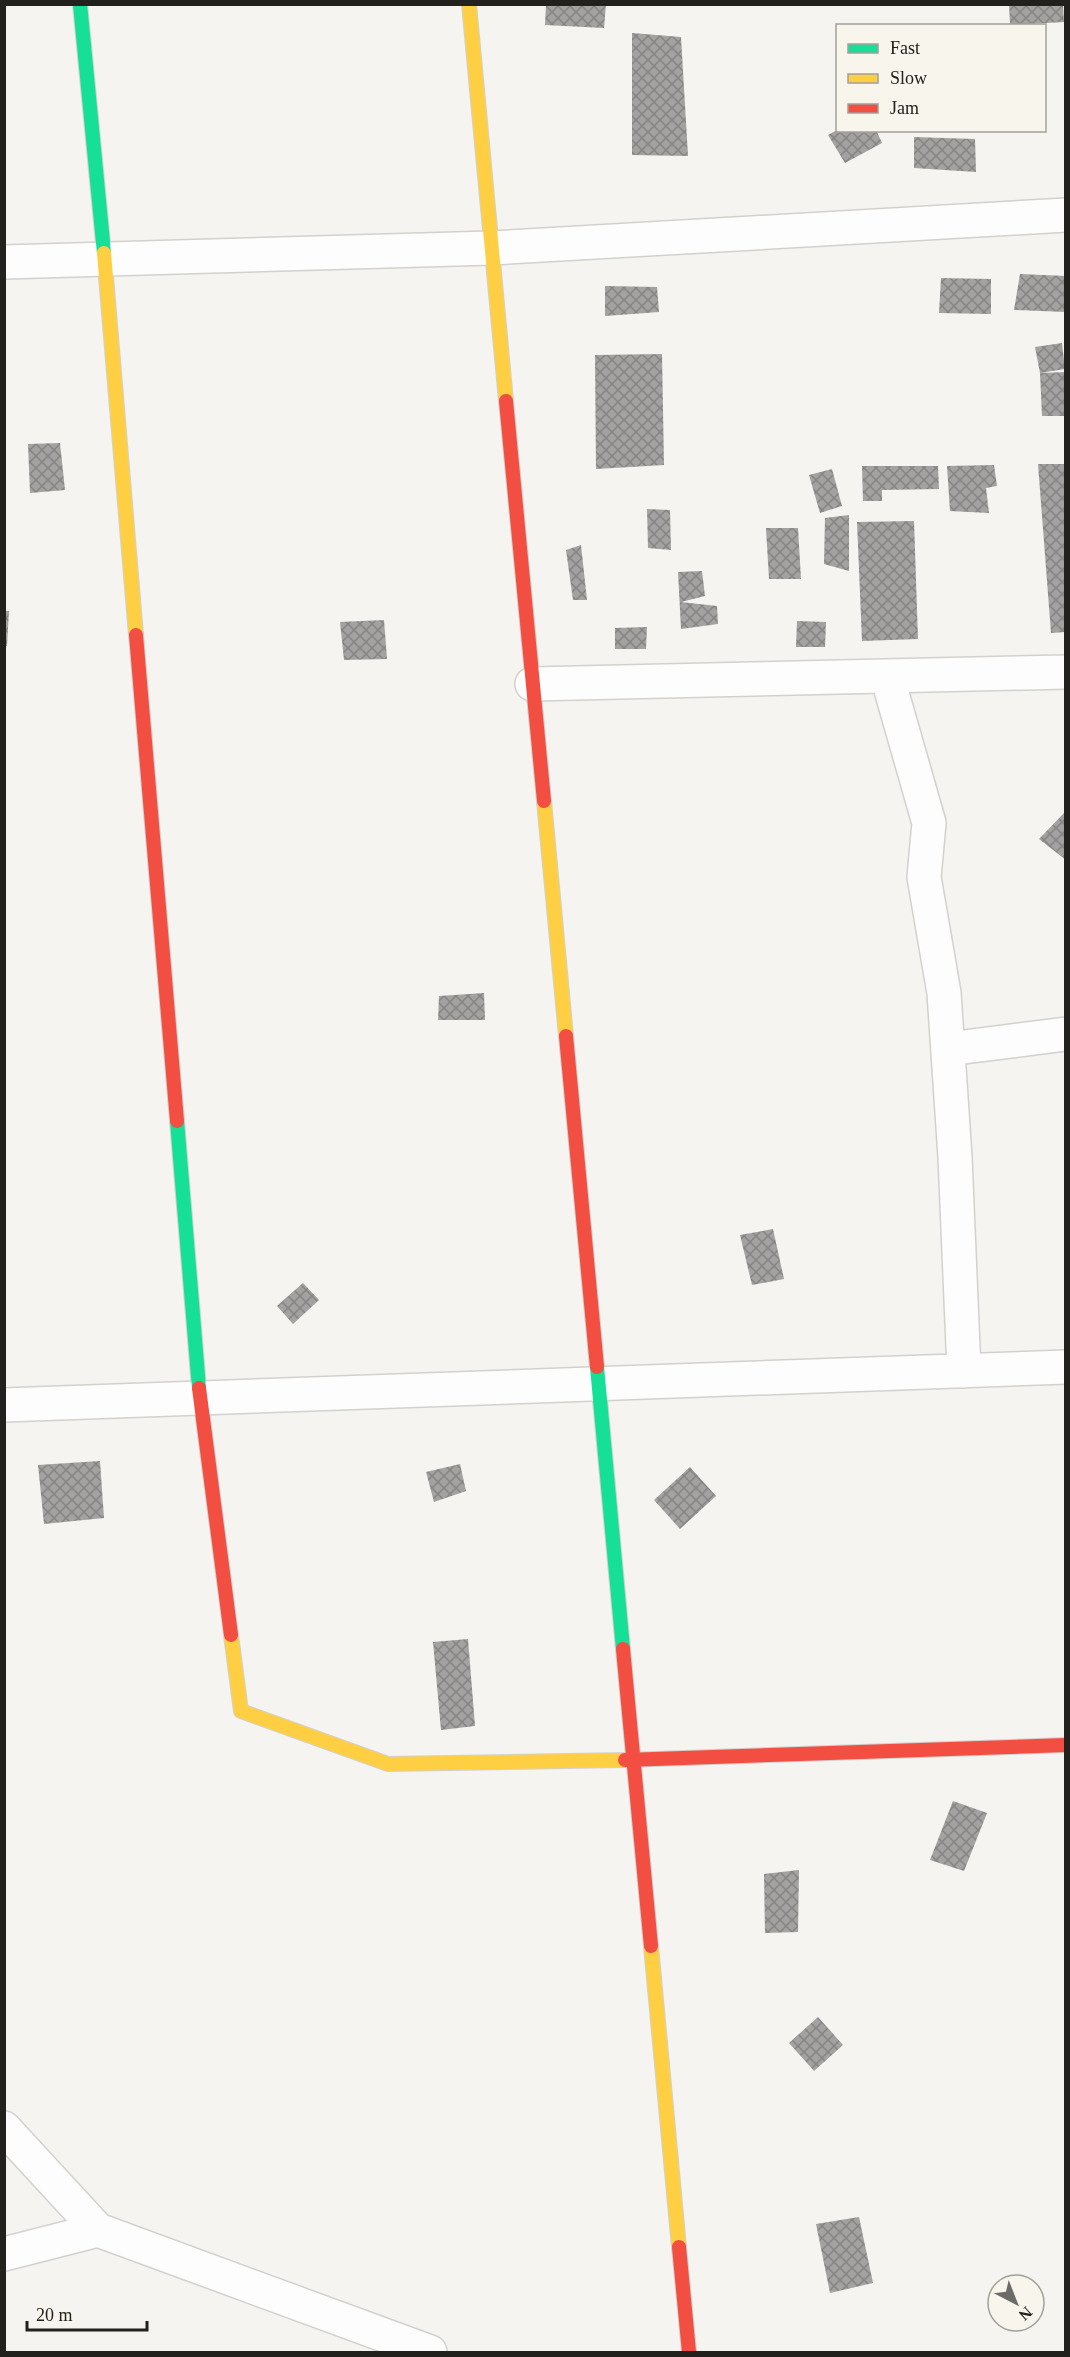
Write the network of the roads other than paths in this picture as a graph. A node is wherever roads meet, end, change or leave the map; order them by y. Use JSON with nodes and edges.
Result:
{"nodes":[{"id":1,"x":80,"y":4,"type":"edge"},
{"id":2,"x":469,"y":4,"type":"edge"},
{"id":3,"x":1065,"y":215,"type":"edge"},
{"id":4,"x":492,"y":248,"type":"junction"},
{"id":5,"x":105,"y":259,"type":"junction"},
{"id":6,"x":4,"y":262,"type":"edge"},
{"id":7,"x":1065,"y":672,"type":"edge"},
{"id":8,"x":887,"y":676,"type":"junction"},
{"id":9,"x":532,"y":684,"type":"junction"},
{"id":10,"x":1065,"y":1034,"type":"edge"},
{"id":11,"x":948,"y":1049,"type":"junction"},
{"id":12,"x":1065,"y":1367,"type":"edge"},
{"id":13,"x":964,"y":1371,"type":"junction"},
{"id":14,"x":598,"y":1384,"type":"junction"},
{"id":15,"x":200,"y":1398,"type":"junction"},
{"id":16,"x":4,"y":1405,"type":"edge"},
{"id":17,"x":1065,"y":1745,"type":"edge"},
{"id":18,"x":633,"y":1760,"type":"junction"},
{"id":19,"x":4,"y":2128,"type":"edge"},
{"id":20,"x":98,"y":2230,"type":"junction"},
{"id":21,"x":4,"y":2254,"type":"edge"},
{"id":22,"x":430,"y":2352,"type":"edge"},
{"id":23,"x":689,"y":2352,"type":"edge"}],
"edges":[{"from":1,"to":5,"type":"street"},
{"from":2,"to":4,"type":"street"},
{"from":3,"to":4,"type":"street"},
{"from":4,"to":5,"type":"street"},
{"from":4,"to":9,"type":"street"},
{"from":5,"to":6,"type":"street"},
{"from":5,"to":15,"type":"street"},
{"from":7,"to":8,"type":"street"},
{"from":8,"to":9,"type":"street"},
{"from":8,"to":11,"type":"street"},
{"from":9,"to":14,"type":"street"},
{"from":10,"to":11,"type":"street"},
{"from":11,"to":13,"type":"street"},
{"from":12,"to":13,"type":"street"},
{"from":13,"to":14,"type":"street"},
{"from":14,"to":15,"type":"street"},
{"from":14,"to":18,"type":"street"},
{"from":15,"to":16,"type":"street"},
{"from":15,"to":18,"type":"street"},
{"from":17,"to":18,"type":"street"},
{"from":18,"to":23,"type":"street"},
{"from":19,"to":20,"type":"street"},
{"from":20,"to":21,"type":"street"},
{"from":20,"to":22,"type":"street"}]}
